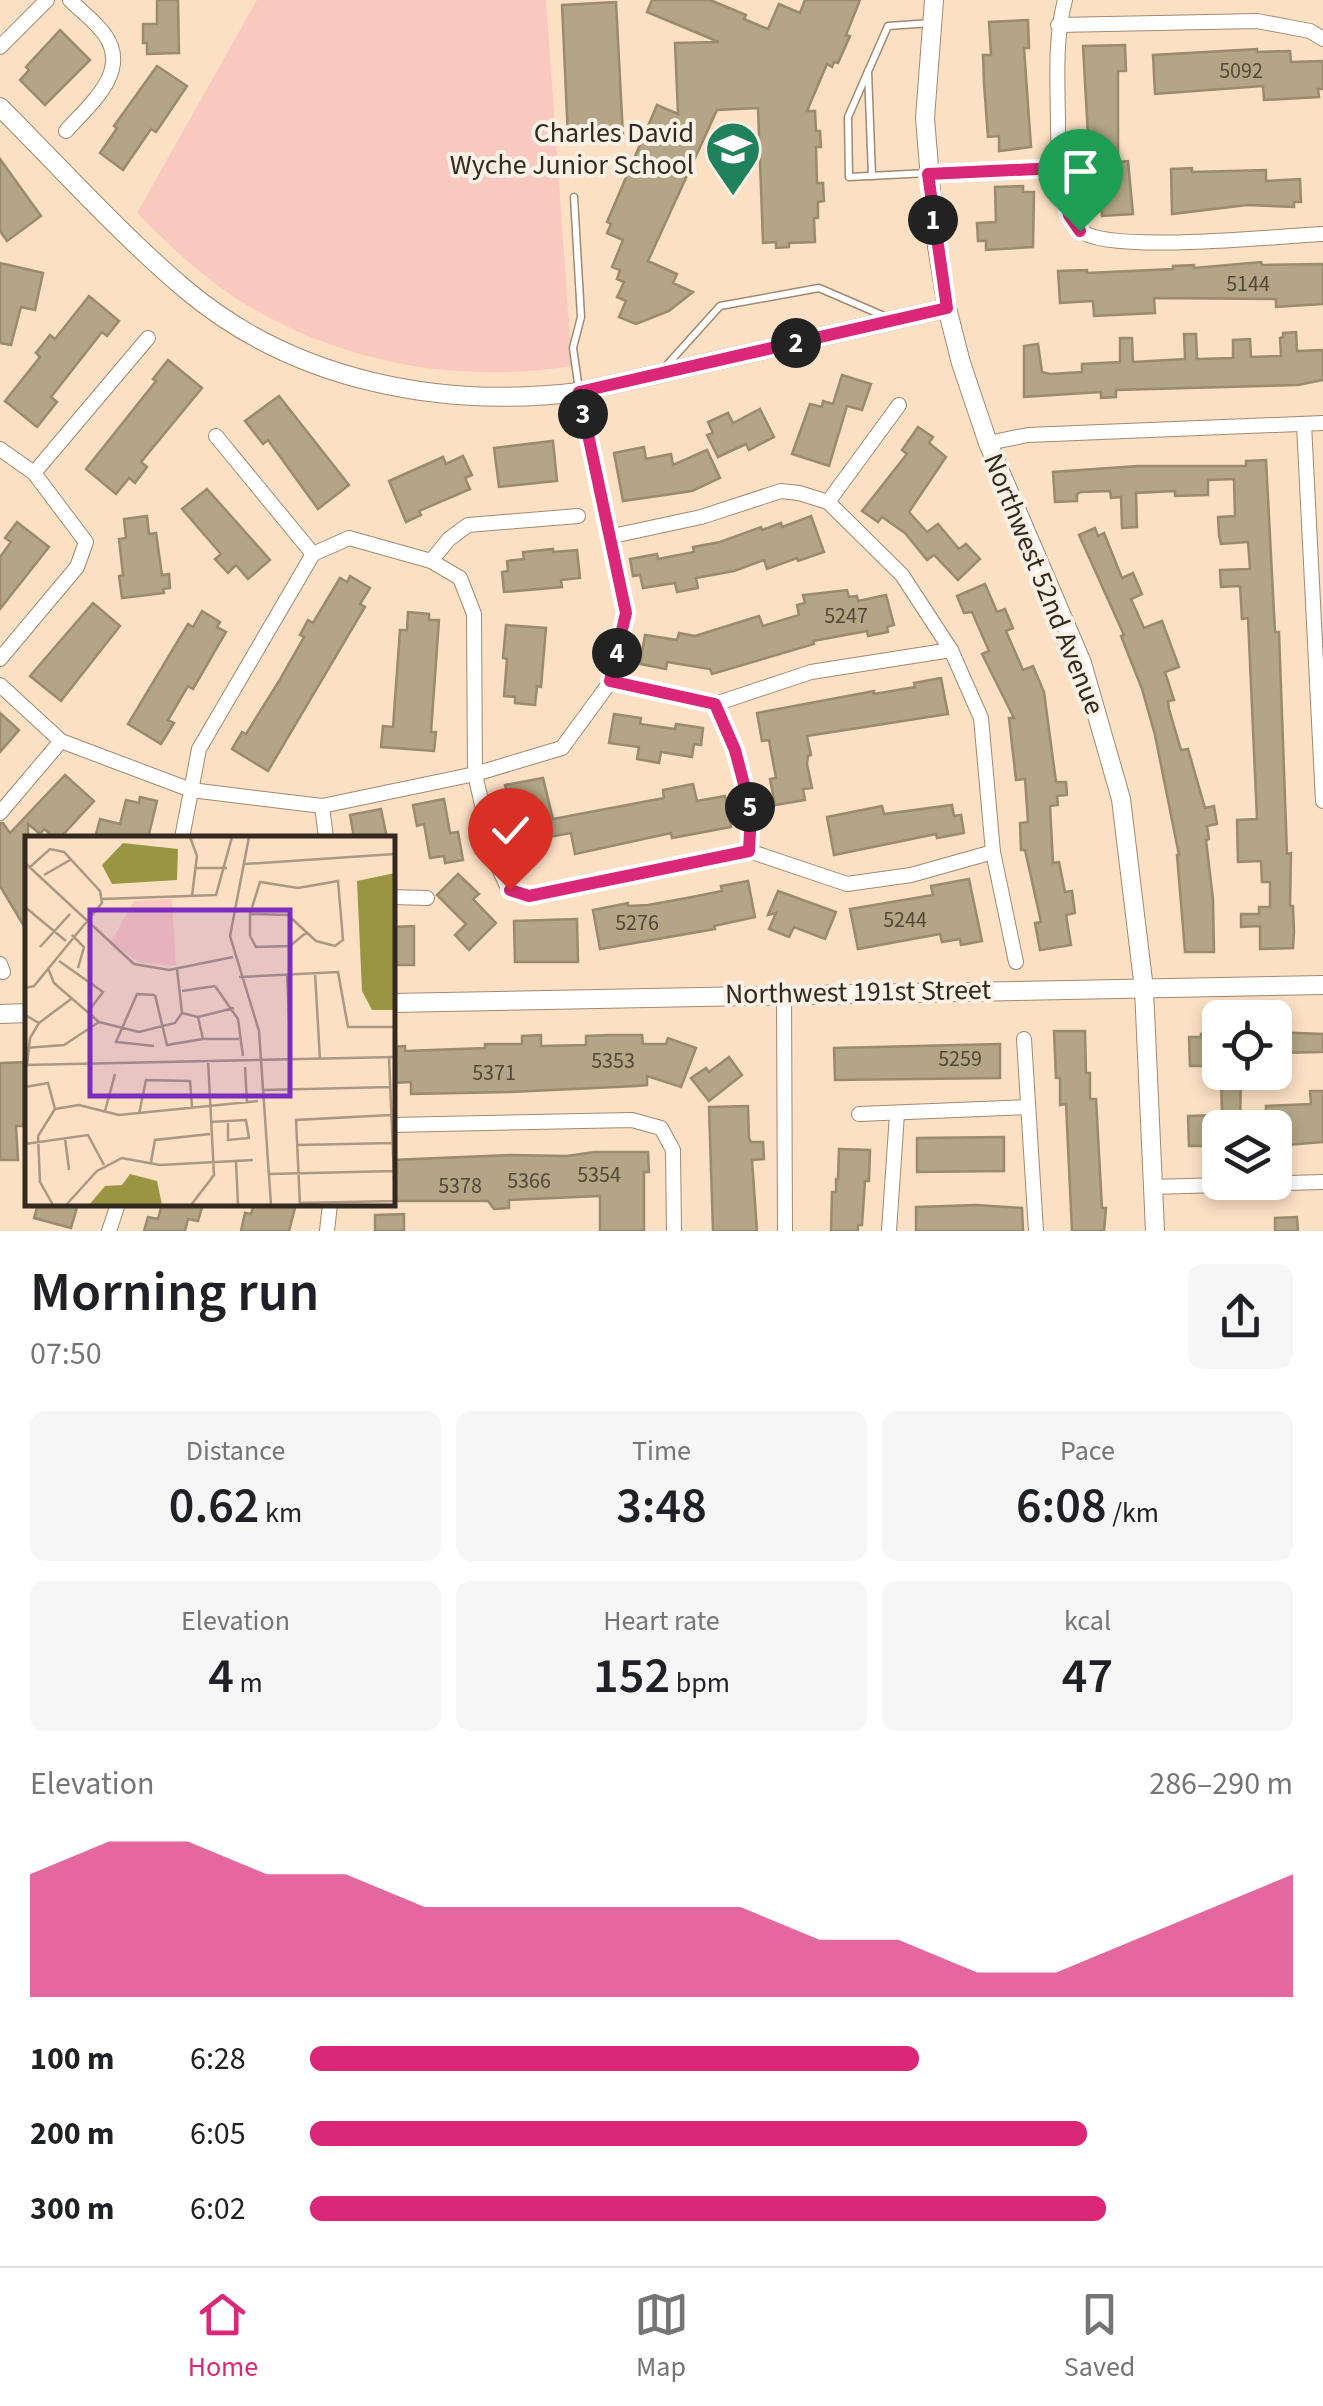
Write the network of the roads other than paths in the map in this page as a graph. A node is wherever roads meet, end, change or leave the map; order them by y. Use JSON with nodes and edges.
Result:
{"nodes":[{"id":1,"x":47,"y":0,"type":"edge"},
{"id":2,"x":70,"y":0,"type":"edge"},
{"id":3,"x":934,"y":0,"type":"edge"},
{"id":4,"x":1065,"y":0,"type":"edge"},
{"id":5,"x":932,"y":23,"type":"junction"},
{"id":6,"x":1058,"y":25,"type":"junction"},
{"id":7,"x":1323,"y":38,"type":"edge"},
{"id":8,"x":0,"y":47,"type":"edge"},
{"id":9,"x":868,"y":70,"type":"junction"},
{"id":10,"x":0,"y":107,"type":"edge"},
{"id":11,"x":66,"y":131,"type":"dead end"},
{"id":12,"x":1058,"y":168,"type":"junction"},
{"id":13,"x":928,"y":174,"type":"junction"},
{"id":14,"x":872,"y":176,"type":"junction"},
{"id":15,"x":574,"y":197,"type":"dead end"},
{"id":16,"x":1323,"y":234,"type":"edge"},
{"id":17,"x":947,"y":308,"type":"junction"},
{"id":18,"x":894,"y":320,"type":"junction"},
{"id":19,"x":148,"y":338,"type":"dead end"},
{"id":20,"x":659,"y":374,"type":"junction"},
{"id":21,"x":579,"y":392,"type":"junction"},
{"id":22,"x":899,"y":406,"type":"dead end"},
{"id":23,"x":1323,"y":423,"type":"edge"},
{"id":24,"x":1304,"y":424,"type":"junction"},
{"id":25,"x":216,"y":436,"type":"dead end"},
{"id":26,"x":988,"y":443,"type":"junction"},
{"id":27,"x":0,"y":448,"type":"edge"},
{"id":28,"x":34,"y":473,"type":"junction"},
{"id":29,"x":828,"y":502,"type":"junction"},
{"id":30,"x":578,"y":516,"type":"dead end"},
{"id":31,"x":608,"y":536,"type":"junction"},
{"id":32,"x":313,"y":554,"type":"junction"},
{"id":33,"x":431,"y":561,"type":"junction"},
{"id":34,"x":951,"y":650,"type":"junction"},
{"id":35,"x":0,"y":659,"type":"edge"},
{"id":36,"x":610,"y":681,"type":"junction"},
{"id":37,"x":0,"y":685,"type":"edge"},
{"id":38,"x":715,"y":704,"type":"junction"},
{"id":39,"x":61,"y":742,"type":"junction"},
{"id":40,"x":475,"y":774,"type":"junction"},
{"id":41,"x":191,"y":790,"type":"junction"},
{"id":42,"x":1323,"y":800,"type":"edge"},
{"id":43,"x":322,"y":806,"type":"junction"},
{"id":44,"x":0,"y":812,"type":"edge"},
{"id":45,"x":182,"y":836,"type":"edge"},
{"id":46,"x":326,"y":836,"type":"edge"},
{"id":47,"x":749,"y":851,"type":"junction"},
{"id":48,"x":992,"y":852,"type":"junction"},
{"id":49,"x":395,"y":897,"type":"edge"},
{"id":50,"x":427,"y":898,"type":"dead end"},
{"id":51,"x":1016,"y":962,"type":"dead end"},
{"id":52,"x":1323,"y":985,"type":"edge"},
{"id":53,"x":1144,"y":990,"type":"junction"},
{"id":54,"x":784,"y":993,"type":"junction"},
{"id":55,"x":395,"y":1003,"type":"edge"},
{"id":56,"x":1024,"y":1038,"type":"dead end"},
{"id":57,"x":1028,"y":1107,"type":"junction"},
{"id":58,"x":859,"y":1114,"type":"dead end"},
{"id":59,"x":897,"y":1114,"type":"junction"},
{"id":60,"x":395,"y":1125,"type":"edge"},
{"id":61,"x":1323,"y":1182,"type":"edge"},
{"id":62,"x":1152,"y":1186,"type":"junction"},
{"id":63,"x":117,"y":1206,"type":"edge"},
{"id":64,"x":330,"y":1206,"type":"edge"},
{"id":65,"x":109,"y":1231,"type":"edge"},
{"id":66,"x":327,"y":1231,"type":"edge"},
{"id":67,"x":674,"y":1231,"type":"edge"},
{"id":68,"x":786,"y":1231,"type":"edge"},
{"id":69,"x":889,"y":1231,"type":"edge"},
{"id":70,"x":1036,"y":1231,"type":"edge"},
{"id":71,"x":1154,"y":1231,"type":"edge"}],
"edges":[{"from":1,"to":8,"type":"street"},
{"from":2,"to":11,"type":"street"},
{"from":3,"to":5,"type":"street","name":"Northwest 52nd Avenue"},
{"from":4,"to":6,"type":"street"},
{"from":5,"to":9,"type":"lane"},
{"from":5,"to":13,"type":"street","name":"Northwest 52nd Avenue"},
{"from":6,"to":7,"type":"street"},
{"from":6,"to":12,"type":"street"},
{"from":9,"to":14,"type":"lane"},
{"from":9,"to":14,"type":"lane"},
{"from":10,"to":21,"type":"street"},
{"from":12,"to":13,"type":"street"},
{"from":12,"to":16,"type":"street"},
{"from":13,"to":14,"type":"lane"},
{"from":13,"to":17,"type":"street","name":"Northwest 52nd Avenue"},
{"from":15,"to":21,"type":"lane"},
{"from":17,"to":18,"type":"street"},
{"from":17,"to":26,"type":"street","name":"Northwest 52nd Avenue"},
{"from":18,"to":20,"type":"street"},
{"from":18,"to":20,"type":"lane"},
{"from":19,"to":28,"type":"street"},
{"from":20,"to":21,"type":"street"},
{"from":21,"to":31,"type":"street"},
{"from":22,"to":29,"type":"street"},
{"from":23,"to":24,"type":"street"},
{"from":24,"to":26,"type":"street"},
{"from":24,"to":42,"type":"street"},
{"from":25,"to":32,"type":"street"},
{"from":26,"to":53,"type":"street","name":"Northwest 52nd Avenue"},
{"from":27,"to":28,"type":"street"},
{"from":28,"to":35,"type":"street"},
{"from":29,"to":31,"type":"street"},
{"from":29,"to":34,"type":"street"},
{"from":30,"to":33,"type":"street"},
{"from":31,"to":36,"type":"street"},
{"from":32,"to":33,"type":"street"},
{"from":32,"to":41,"type":"street"},
{"from":33,"to":40,"type":"street"},
{"from":34,"to":38,"type":"street"},
{"from":34,"to":48,"type":"street"},
{"from":36,"to":38,"type":"street"},
{"from":36,"to":40,"type":"street"},
{"from":37,"to":39,"type":"street"},
{"from":38,"to":47,"type":"street"},
{"from":39,"to":41,"type":"street"},
{"from":39,"to":44,"type":"street"},
{"from":40,"to":43,"type":"street"},
{"from":40,"to":47,"type":"street"},
{"from":41,"to":43,"type":"street"},
{"from":41,"to":45,"type":"street"},
{"from":43,"to":46,"type":"street"},
{"from":47,"to":48,"type":"street"},
{"from":48,"to":51,"type":"street"},
{"from":49,"to":50,"type":"street"},
{"from":52,"to":53,"type":"street","name":"Northwest 191st Street"},
{"from":53,"to":54,"type":"street","name":"Northwest 191st Street"},
{"from":53,"to":62,"type":"street","name":"Northwest 52nd Avenue"},
{"from":54,"to":55,"type":"street","name":"Northwest 191st Street"},
{"from":54,"to":68,"type":"street"},
{"from":56,"to":57,"type":"street"},
{"from":57,"to":59,"type":"street"},
{"from":57,"to":70,"type":"street"},
{"from":58,"to":59,"type":"street"},
{"from":59,"to":69,"type":"street"},
{"from":60,"to":67,"type":"street"},
{"from":61,"to":62,"type":"street"},
{"from":62,"to":71,"type":"street","name":"Northwest 52nd Avenue"},
{"from":63,"to":65,"type":"street"},
{"from":64,"to":66,"type":"street"}]}
